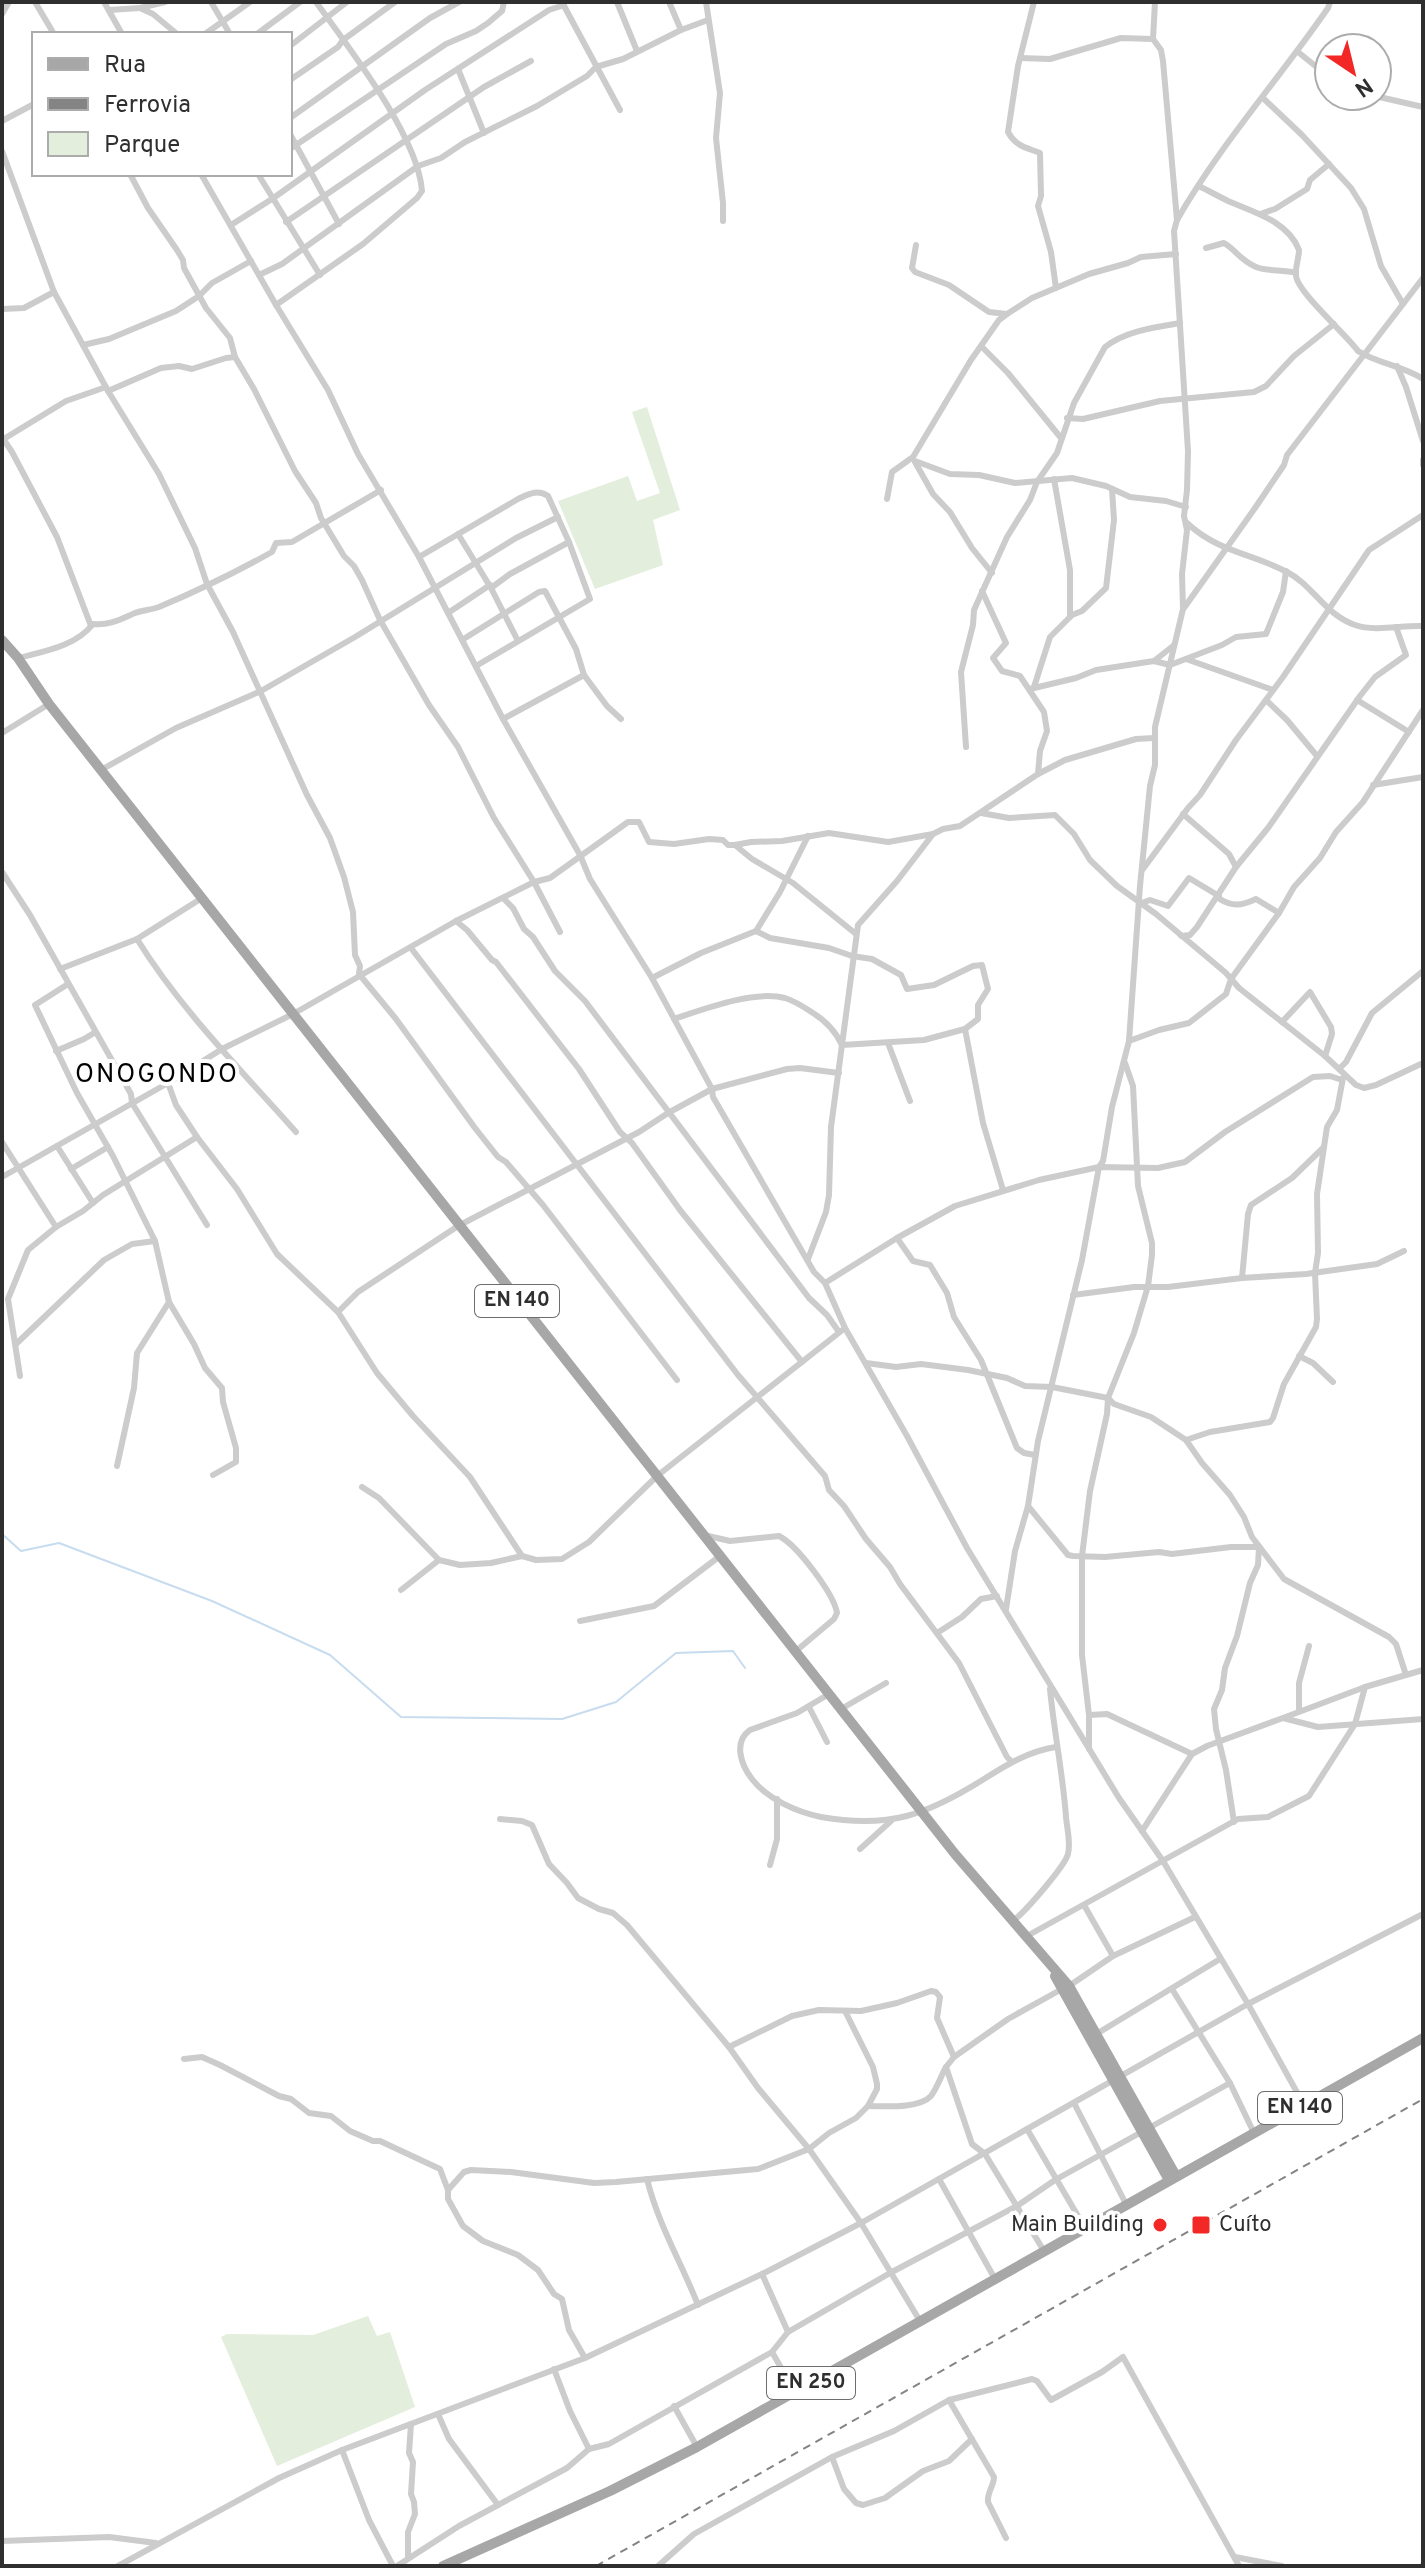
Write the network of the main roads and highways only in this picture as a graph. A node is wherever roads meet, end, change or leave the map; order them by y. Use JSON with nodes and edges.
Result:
{"nodes":[{"id":1,"x":2,"y":640,"type":"edge"},
{"id":2,"x":1423,"y":2038,"type":"edge"},
{"id":3,"x":1173,"y":2178,"type":"junction"},
{"id":4,"x":443,"y":2566,"type":"edge"}],
"edges":[{"from":1,"to":3,"type":"main road","number":"EN 140"},
{"from":2,"to":3,"type":"main road","number":"EN 140"},
{"from":3,"to":4,"type":"main road","number":"EN 250"}]}
